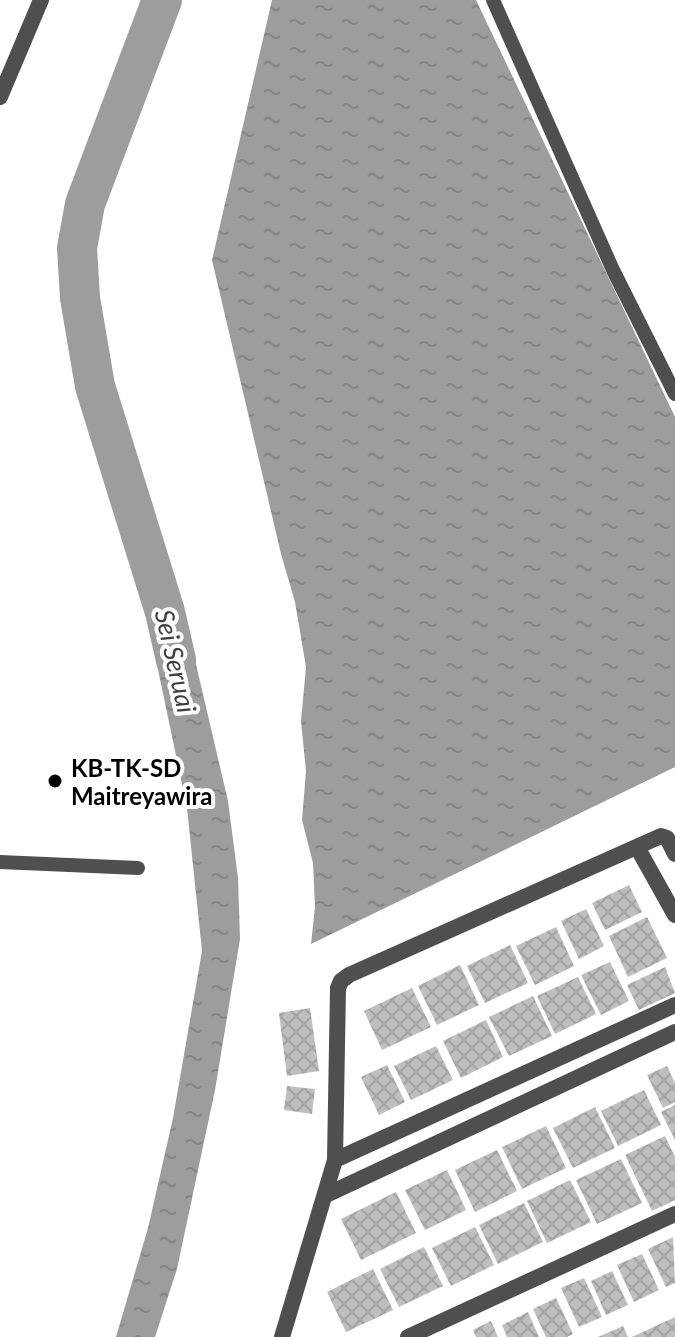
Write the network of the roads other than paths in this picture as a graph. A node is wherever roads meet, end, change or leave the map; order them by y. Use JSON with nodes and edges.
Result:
{"nodes":[{"id":1,"x":41,"y":0,"type":"edge"},
{"id":2,"x":493,"y":0,"type":"edge"},
{"id":3,"x":5,"y":73,"type":"edge"},
{"id":4,"x":0,"y":97,"type":"edge"},
{"id":5,"x":675,"y":394,"type":"edge"},
{"id":6,"x":637,"y":847,"type":"junction"},
{"id":7,"x":675,"y":854,"type":"edge"},
{"id":8,"x":0,"y":862,"type":"edge"},
{"id":9,"x":138,"y":868,"type":"dead end"},
{"id":10,"x":675,"y":915,"type":"edge"},
{"id":11,"x":675,"y":1005,"type":"edge"},
{"id":12,"x":675,"y":1032,"type":"edge"},
{"id":13,"x":335,"y":1160,"type":"junction"},
{"id":14,"x":326,"y":1195,"type":"junction"},
{"id":15,"x":675,"y":1214,"type":"edge"},
{"id":16,"x":282,"y":1337,"type":"edge"},
{"id":17,"x":408,"y":1337,"type":"edge"}],
"edges":[{"from":1,"to":3,"type":"street"},
{"from":2,"to":5,"type":"lane"},
{"from":3,"to":4,"type":"street"},
{"from":6,"to":7,"type":"street"},
{"from":6,"to":10,"type":"street"},
{"from":6,"to":13,"type":"street"},
{"from":8,"to":9,"type":"lane"},
{"from":11,"to":13,"type":"street"},
{"from":12,"to":14,"type":"street"},
{"from":13,"to":14,"type":"street"},
{"from":14,"to":16,"type":"street"},
{"from":15,"to":17,"type":"street"}]}
